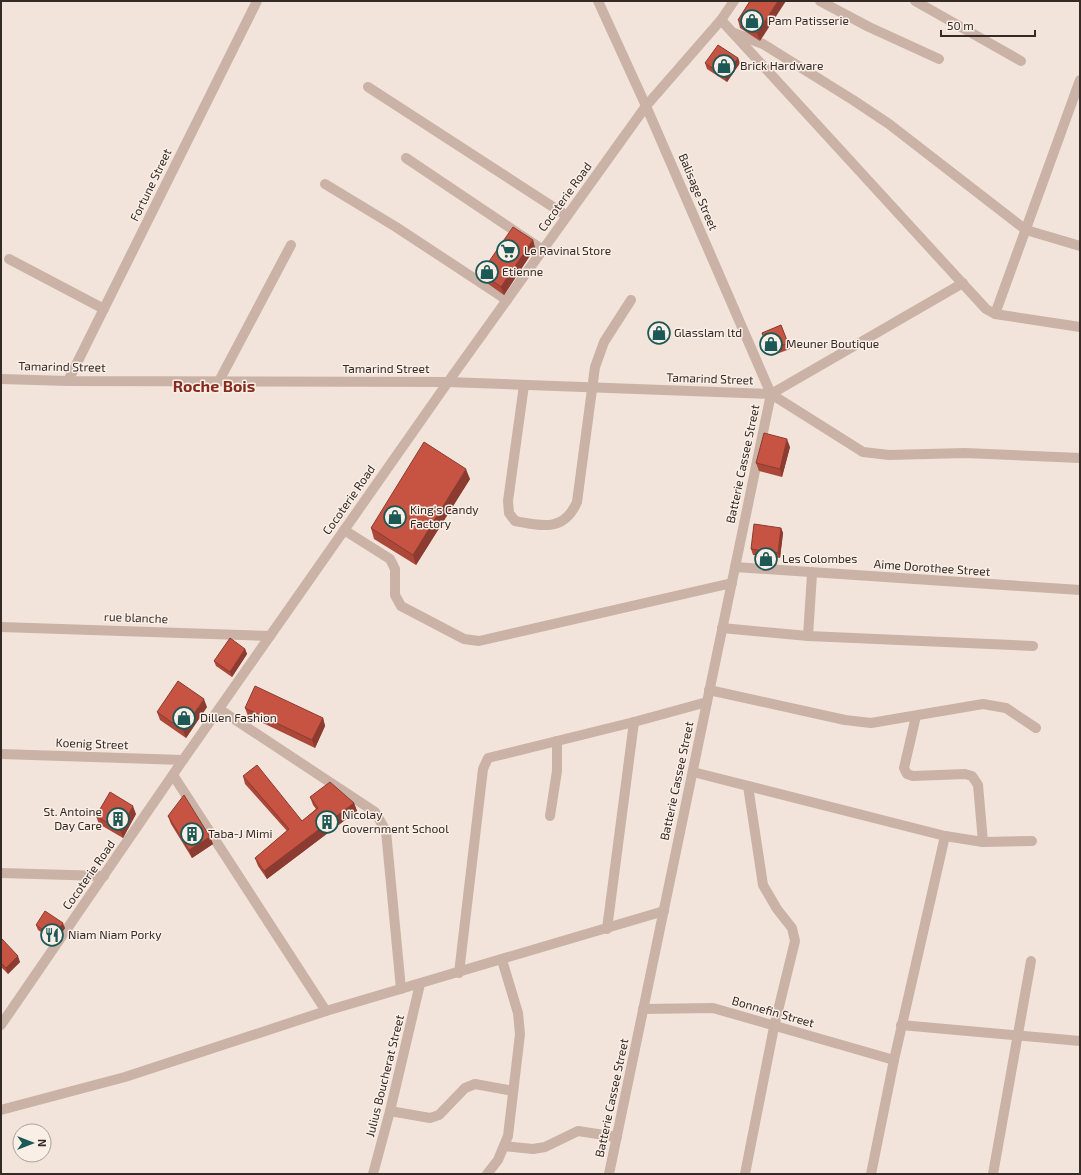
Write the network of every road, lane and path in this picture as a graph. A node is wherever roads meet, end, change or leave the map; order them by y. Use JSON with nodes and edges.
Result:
{"nodes":[{"id":1,"x":257,"y":1,"type":"edge"},
{"id":2,"x":598,"y":1,"type":"edge"},
{"id":3,"x":734,"y":1,"type":"edge"},
{"id":4,"x":820,"y":1,"type":"edge"},
{"id":5,"x":915,"y":1,"type":"edge"},
{"id":6,"x":721,"y":20,"type":"junction"},
{"id":7,"x":732,"y":32,"type":"junction"},
{"id":8,"x":939,"y":59,"type":"dead end"},
{"id":9,"x":1021,"y":62,"type":"dead end"},
{"id":10,"x":1080,"y":80,"type":"edge"},
{"id":11,"x":368,"y":87,"type":"dead end"},
{"id":12,"x":646,"y":106,"type":"junction"},
{"id":13,"x":406,"y":158,"type":"dead end"},
{"id":14,"x":325,"y":184,"type":"dead end"},
{"id":15,"x":567,"y":216,"type":"junction"},
{"id":16,"x":1026,"y":230,"type":"junction"},
{"id":17,"x":291,"y":244,"type":"dead end"},
{"id":18,"x":1080,"y":246,"type":"edge"},
{"id":19,"x":543,"y":250,"type":"junction"},
{"id":20,"x":9,"y":259,"type":"dead end"},
{"id":21,"x":963,"y":283,"type":"junction"},
{"id":22,"x":507,"y":300,"type":"junction"},
{"id":23,"x":631,"y":300,"type":"dead end"},
{"id":24,"x":104,"y":310,"type":"junction"},
{"id":25,"x":995,"y":314,"type":"junction"},
{"id":26,"x":1080,"y":327,"type":"edge"},
{"id":27,"x":1,"y":379,"type":"edge"},
{"id":28,"x":220,"y":381,"type":"junction"},
{"id":29,"x":68,"y":382,"type":"junction"},
{"id":30,"x":448,"y":382,"type":"junction"},
{"id":31,"x":524,"y":385,"type":"junction"},
{"id":32,"x":593,"y":388,"type":"junction"},
{"id":33,"x":771,"y":394,"type":"junction"},
{"id":34,"x":1080,"y":458,"type":"edge"},
{"id":35,"x":344,"y":530,"type":"junction"},
{"id":36,"x":735,"y":567,"type":"junction"},
{"id":37,"x":812,"y":574,"type":"junction"},
{"id":38,"x":732,"y":583,"type":"junction"},
{"id":39,"x":1080,"y":590,"type":"edge"},
{"id":40,"x":1,"y":627,"type":"edge"},
{"id":41,"x":722,"y":628,"type":"junction"},
{"id":42,"x":270,"y":636,"type":"junction"},
{"id":43,"x":808,"y":636,"type":"junction"},
{"id":44,"x":1033,"y":646,"type":"dead end"},
{"id":45,"x":710,"y":690,"type":"junction"},
{"id":46,"x":707,"y":702,"type":"junction"},
{"id":47,"x":219,"y":709,"type":"junction"},
{"id":48,"x":916,"y":716,"type":"junction"},
{"id":49,"x":634,"y":722,"type":"junction"},
{"id":50,"x":1036,"y":728,"type":"dead end"},
{"id":51,"x":557,"y":741,"type":"junction"},
{"id":52,"x":1,"y":754,"type":"edge"},
{"id":53,"x":183,"y":760,"type":"junction"},
{"id":54,"x":693,"y":772,"type":"junction"},
{"id":55,"x":173,"y":775,"type":"junction"},
{"id":56,"x":748,"y":786,"type":"junction"},
{"id":57,"x":550,"y":816,"type":"dead end"},
{"id":58,"x":945,"y":836,"type":"junction"},
{"id":59,"x":1032,"y":841,"type":"dead end"},
{"id":60,"x":983,"y":842,"type":"junction"},
{"id":61,"x":1,"y":874,"type":"edge"},
{"id":62,"x":104,"y":876,"type":"junction"},
{"id":63,"x":664,"y":911,"type":"junction"},
{"id":64,"x":607,"y":929,"type":"junction"},
{"id":65,"x":502,"y":960,"type":"junction"},
{"id":66,"x":1031,"y":961,"type":"dead end"},
{"id":67,"x":459,"y":972,"type":"junction"},
{"id":68,"x":420,"y":984,"type":"junction"},
{"id":69,"x":401,"y":989,"type":"junction"},
{"id":70,"x":643,"y":1009,"type":"junction"},
{"id":71,"x":326,"y":1011,"type":"junction"},
{"id":72,"x":1,"y":1025,"type":"edge"},
{"id":73,"x":901,"y":1025,"type":"junction"},
{"id":74,"x":774,"y":1027,"type":"junction"},
{"id":75,"x":1018,"y":1035,"type":"junction"},
{"id":76,"x":1080,"y":1041,"type":"edge"},
{"id":77,"x":894,"y":1060,"type":"junction"},
{"id":78,"x":513,"y":1091,"type":"junction"},
{"id":79,"x":1,"y":1110,"type":"edge"},
{"id":80,"x":390,"y":1111,"type":"junction"},
{"id":81,"x":617,"y":1136,"type":"junction"},
{"id":82,"x":504,"y":1146,"type":"junction"},
{"id":83,"x":373,"y":1174,"type":"edge"},
{"id":84,"x":487,"y":1174,"type":"edge"},
{"id":85,"x":609,"y":1174,"type":"edge"},
{"id":86,"x":745,"y":1174,"type":"edge"},
{"id":87,"x":871,"y":1174,"type":"edge"},
{"id":88,"x":993,"y":1174,"type":"edge"}],
"edges":[{"from":1,"to":24,"type":"street","name":"Fortune Street"},
{"from":2,"to":12,"type":"street","name":"Balisage Street"},
{"from":3,"to":6,"type":"street","name":"Cocoterie Road"},
{"from":4,"to":8,"type":"street"},
{"from":5,"to":9,"type":"street"},
{"from":6,"to":7,"type":"street"},
{"from":6,"to":12,"type":"street","name":"Cocoterie Road"},
{"from":7,"to":16,"type":"street"},
{"from":7,"to":21,"type":"street"},
{"from":10,"to":16,"type":"street"},
{"from":11,"to":15,"type":"street"},
{"from":12,"to":15,"type":"street","name":"Cocoterie Road"},
{"from":12,"to":33,"type":"street","name":"Balisage Street"},
{"from":13,"to":19,"type":"street"},
{"from":14,"to":22,"type":"street"},
{"from":15,"to":19,"type":"street","name":"Cocoterie Road"},
{"from":16,"to":18,"type":"street"},
{"from":16,"to":25,"type":"street"},
{"from":17,"to":28,"type":"street"},
{"from":19,"to":22,"type":"street","name":"Cocoterie Road"},
{"from":20,"to":24,"type":"street"},
{"from":21,"to":25,"type":"street"},
{"from":21,"to":33,"type":"street"},
{"from":22,"to":30,"type":"street","name":"Cocoterie Road"},
{"from":23,"to":32,"type":"street"},
{"from":24,"to":29,"type":"street","name":"Fortune Street"},
{"from":25,"to":26,"type":"street"},
{"from":27,"to":29,"type":"street","name":"Tamarind Street"},
{"from":28,"to":29,"type":"street","name":"Tamarind Street"},
{"from":28,"to":30,"type":"street","name":"Tamarind Street"},
{"from":30,"to":31,"type":"street","name":"Tamarind Street"},
{"from":30,"to":35,"type":"street","name":"Cocoterie Road"},
{"from":31,"to":32,"type":"street","name":"Tamarind Street"},
{"from":31,"to":32,"type":"street"},
{"from":32,"to":33,"type":"street","name":"Tamarind Street"},
{"from":33,"to":34,"type":"street"},
{"from":33,"to":36,"type":"street","name":"Batterie Cassee Street"},
{"from":35,"to":38,"type":"street"},
{"from":35,"to":42,"type":"street","name":"Cocoterie Road"},
{"from":36,"to":37,"type":"street","name":"Aime Dorothee Street"},
{"from":36,"to":38,"type":"street","name":"Batterie Cassee Street"},
{"from":37,"to":39,"type":"street","name":"Aime Dorothee Street"},
{"from":37,"to":43,"type":"street"},
{"from":38,"to":41,"type":"street","name":"Batterie Cassee Street"},
{"from":40,"to":42,"type":"street","name":"rue blanche"},
{"from":41,"to":43,"type":"street"},
{"from":41,"to":45,"type":"street","name":"Batterie Cassee Street"},
{"from":42,"to":47,"type":"street","name":"Cocoterie Road"},
{"from":43,"to":44,"type":"street"},
{"from":45,"to":46,"type":"street","name":"Batterie Cassee Street"},
{"from":45,"to":48,"type":"street"},
{"from":46,"to":49,"type":"street"},
{"from":46,"to":54,"type":"street","name":"Batterie Cassee Street"},
{"from":47,"to":53,"type":"street","name":"Cocoterie Road"},
{"from":47,"to":69,"type":"street"},
{"from":48,"to":50,"type":"street"},
{"from":48,"to":60,"type":"street"},
{"from":49,"to":51,"type":"street"},
{"from":49,"to":64,"type":"street"},
{"from":51,"to":57,"type":"street"},
{"from":51,"to":67,"type":"street"},
{"from":52,"to":53,"type":"street","name":"Koenig Street"},
{"from":53,"to":55,"type":"street","name":"Cocoterie Road"},
{"from":54,"to":56,"type":"street"},
{"from":54,"to":63,"type":"street","name":"Batterie Cassee Street"},
{"from":55,"to":62,"type":"street","name":"Cocoterie Road"},
{"from":55,"to":71,"type":"street"},
{"from":56,"to":58,"type":"street"},
{"from":56,"to":74,"type":"street"},
{"from":58,"to":60,"type":"street"},
{"from":58,"to":73,"type":"street"},
{"from":59,"to":60,"type":"street"},
{"from":61,"to":62,"type":"street"},
{"from":62,"to":72,"type":"street","name":"Cocoterie Road"},
{"from":63,"to":64,"type":"street"},
{"from":63,"to":70,"type":"street","name":"Batterie Cassee Street"},
{"from":64,"to":65,"type":"street"},
{"from":65,"to":67,"type":"street"},
{"from":65,"to":78,"type":"street"},
{"from":66,"to":75,"type":"street"},
{"from":67,"to":68,"type":"street"},
{"from":68,"to":69,"type":"street"},
{"from":68,"to":80,"type":"street","name":"Julius Boucherat Street"},
{"from":69,"to":71,"type":"street"},
{"from":70,"to":74,"type":"street","name":"Bonnefin Street"},
{"from":70,"to":81,"type":"street","name":"Batterie Cassee Street"},
{"from":71,"to":79,"type":"street"},
{"from":73,"to":75,"type":"street"},
{"from":73,"to":77,"type":"street"},
{"from":74,"to":77,"type":"street","name":"Bonnefin Street"},
{"from":74,"to":86,"type":"street"},
{"from":75,"to":76,"type":"street"},
{"from":75,"to":88,"type":"street"},
{"from":77,"to":87,"type":"street"},
{"from":78,"to":80,"type":"street"},
{"from":78,"to":82,"type":"street"},
{"from":80,"to":83,"type":"street","name":"Julius Boucherat Street"},
{"from":81,"to":82,"type":"street"},
{"from":81,"to":85,"type":"street","name":"Batterie Cassee Street"},
{"from":82,"to":84,"type":"street"}]}
